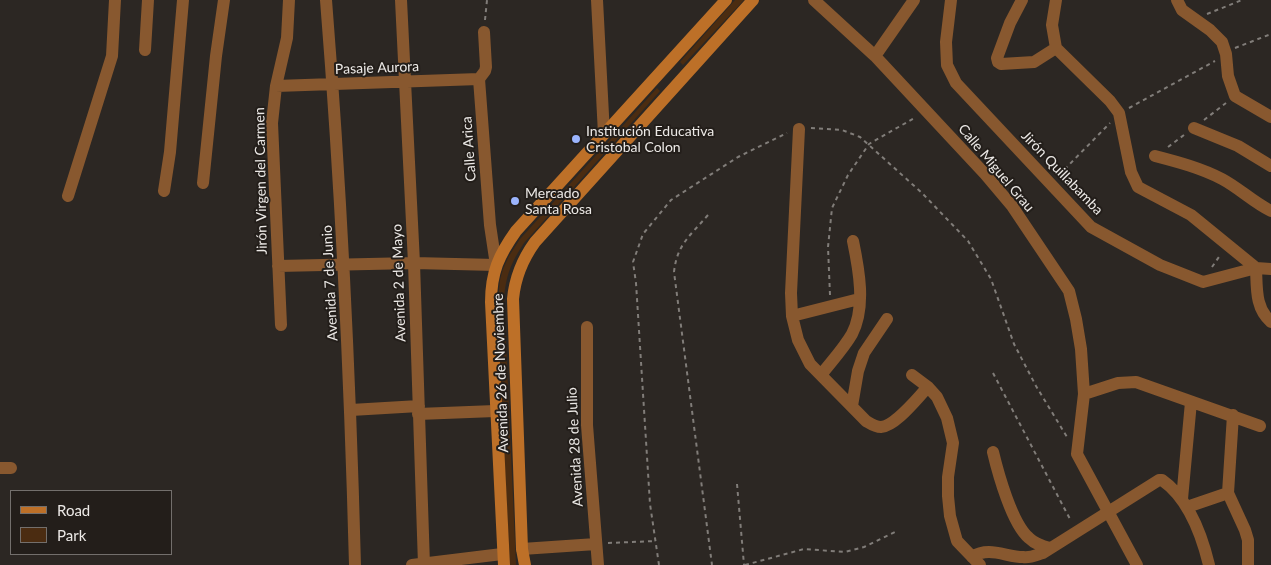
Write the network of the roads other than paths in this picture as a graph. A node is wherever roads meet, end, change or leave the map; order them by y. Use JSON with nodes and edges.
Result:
{"nodes":[{"id":1,"x":115,"y":0,"type":"edge"},
{"id":2,"x":148,"y":0,"type":"edge"},
{"id":3,"x":183,"y":0,"type":"edge"},
{"id":4,"x":224,"y":0,"type":"edge"},
{"id":5,"x":289,"y":0,"type":"edge"},
{"id":6,"x":326,"y":0,"type":"edge"},
{"id":7,"x":401,"y":0,"type":"edge"},
{"id":8,"x":597,"y":0,"type":"edge"},
{"id":9,"x":753,"y":0,"type":"edge"},
{"id":10,"x":814,"y":0,"type":"edge"},
{"id":11,"x":914,"y":0,"type":"edge"},
{"id":12,"x":951,"y":0,"type":"edge"},
{"id":13,"x":1022,"y":0,"type":"edge"},
{"id":14,"x":1056,"y":0,"type":"edge"},
{"id":15,"x":1177,"y":0,"type":"edge"},
{"id":16,"x":723,"y":1,"type":"edge"},
{"id":17,"x":484,"y":32,"type":"road end"},
{"id":18,"x":1056,"y":48,"type":"junction"},
{"id":19,"x":145,"y":50,"type":"dead end"},
{"id":20,"x":875,"y":56,"type":"junction"},
{"id":21,"x":662,"y":70,"type":"junction"},
{"id":22,"x":478,"y":79,"type":"junction"},
{"id":23,"x":404,"y":82,"type":"junction"},
{"id":24,"x":333,"y":84,"type":"junction"},
{"id":25,"x":677,"y":84,"type":"junction"},
{"id":26,"x":276,"y":86,"type":"junction"},
{"id":27,"x":1271,"y":118,"type":"edge"},
{"id":28,"x":1194,"y":128,"type":"dead end"},
{"id":29,"x":799,"y":129,"type":"road end"},
{"id":30,"x":604,"y":134,"type":"junction"},
{"id":31,"x":1155,"y":156,"type":"dead end"},
{"id":32,"x":1271,"y":166,"type":"edge"},
{"id":33,"x":203,"y":183,"type":"dead end"},
{"id":34,"x":164,"y":192,"type":"dead end"},
{"id":35,"x":68,"y":196,"type":"dead end"},
{"id":36,"x":1271,"y":211,"type":"edge"},
{"id":37,"x":854,"y":241,"type":"dead end"},
{"id":38,"x":344,"y":263,"type":"junction"},
{"id":39,"x":414,"y":263,"type":"junction"},
{"id":40,"x":496,"y":265,"type":"junction"},
{"id":41,"x":278,"y":266,"type":"junction"},
{"id":42,"x":1256,"y":268,"type":"junction"},
{"id":43,"x":1271,"y":269,"type":"edge"},
{"id":44,"x":859,"y":299,"type":"junction"},
{"id":45,"x":792,"y":316,"type":"junction"},
{"id":46,"x":886,"y":319,"type":"dead end"},
{"id":47,"x":1271,"y":322,"type":"edge"},
{"id":48,"x":280,"y":325,"type":"dead end"},
{"id":49,"x":587,"y":327,"type":"dead end"},
{"id":50,"x":821,"y":375,"type":"junction"},
{"id":51,"x":912,"y":375,"type":"dead end"},
{"id":52,"x":928,"y":387,"type":"junction"},
{"id":53,"x":1084,"y":394,"type":"junction"},
{"id":54,"x":1191,"y":402,"type":"junction"},
{"id":55,"x":852,"y":406,"type":"junction"},
{"id":56,"x":351,"y":410,"type":"junction"},
{"id":57,"x":419,"y":410,"type":"junction"},
{"id":58,"x":495,"y":411,"type":"junction"},
{"id":59,"x":1233,"y":415,"type":"junction"},
{"id":60,"x":1260,"y":426,"type":"dead end"},
{"id":61,"x":993,"y":452,"type":"dead end"},
{"id":62,"x":1228,"y":493,"type":"junction"},
{"id":63,"x":1184,"y":503,"type":"junction"},
{"id":64,"x":1107,"y":512,"type":"junction"},
{"id":65,"x":596,"y":544,"type":"junction"},
{"id":66,"x":1050,"y":548,"type":"junction"},
{"id":67,"x":522,"y":549,"type":"junction"},
{"id":68,"x":503,"y":559,"type":"edge"},
{"id":69,"x":976,"y":561,"type":"edge"},
{"id":70,"x":420,"y":564,"type":"edge"},
{"id":71,"x":355,"y":565,"type":"edge"},
{"id":72,"x":525,"y":565,"type":"edge"},
{"id":73,"x":598,"y":565,"type":"edge"},
{"id":74,"x":1137,"y":565,"type":"edge"},
{"id":75,"x":1209,"y":565,"type":"edge"},
{"id":76,"x":1248,"y":565,"type":"edge"}],
"edges":[{"from":1,"to":35,"type":"street"},
{"from":2,"to":19,"type":"street"},
{"from":3,"to":34,"type":"street"},
{"from":4,"to":33,"type":"street"},
{"from":5,"to":26,"type":"street","name":"Jirón Virgen del Carmen"},
{"from":6,"to":24,"type":"street","name":"Avenida 7 de Junio"},
{"from":7,"to":23,"type":"street","name":"Avenida 2 de Mayo"},
{"from":8,"to":30,"type":"street"},
{"from":9,"to":25,"type":"main road","name":"Avenida 26 de Noviembre"},
{"from":10,"to":20,"type":"street","name":"Calle Miguel Grau"},
{"from":11,"to":20,"type":"street"},
{"from":12,"to":42,"type":"street","name":"Jirón Quillabamba"},
{"from":13,"to":18,"type":"street"},
{"from":14,"to":18,"type":"street"},
{"from":15,"to":27,"type":"street"},
{"from":16,"to":21,"type":"main road","name":"Avenida 26 de Noviembre"},
{"from":17,"to":22,"type":"street","name":"Calle Arica"},
{"from":18,"to":42,"type":"street"},
{"from":20,"to":53,"type":"street","name":"Calle Miguel Grau"},
{"from":21,"to":25,"type":"main road"},
{"from":21,"to":30,"type":"main road","name":"Avenida 26 de Noviembre"},
{"from":22,"to":23,"type":"street","name":"Pasaje Aurora"},
{"from":22,"to":40,"type":"street","name":"Calle Arica"},
{"from":23,"to":24,"type":"street","name":"Pasaje Aurora"},
{"from":23,"to":39,"type":"street","name":"Avenida 2 de Mayo"},
{"from":24,"to":26,"type":"street","name":"Pasaje Aurora"},
{"from":24,"to":38,"type":"street","name":"Avenida 7 de Junio"},
{"from":25,"to":67,"type":"main road","name":"Avenida 26 de Noviembre"},
{"from":26,"to":41,"type":"street","name":"Jirón Virgen del Carmen"},
{"from":28,"to":32,"type":"street"},
{"from":29,"to":45,"type":"street"},
{"from":30,"to":40,"type":"main road","name":"Avenida 26 de Noviembre"},
{"from":31,"to":36,"type":"street"},
{"from":37,"to":44,"type":"street"},
{"from":38,"to":39,"type":"street"},
{"from":38,"to":41,"type":"street"},
{"from":38,"to":56,"type":"street","name":"Avenida 7 de Junio"},
{"from":39,"to":40,"type":"street"},
{"from":39,"to":57,"type":"street","name":"Avenida 2 de Mayo"},
{"from":40,"to":58,"type":"main road","name":"Avenida 26 de Noviembre"},
{"from":41,"to":48,"type":"street","name":"Jirón Virgen del Carmen"},
{"from":42,"to":43,"type":"street"},
{"from":42,"to":47,"type":"street"},
{"from":44,"to":45,"type":"street"},
{"from":44,"to":50,"type":"street"},
{"from":45,"to":50,"type":"street"},
{"from":46,"to":55,"type":"street"},
{"from":49,"to":65,"type":"street","name":"Avenida 28 de Julio"},
{"from":50,"to":55,"type":"street"},
{"from":51,"to":52,"type":"street"},
{"from":52,"to":55,"type":"street"},
{"from":52,"to":69,"type":"street"},
{"from":53,"to":54,"type":"street"},
{"from":53,"to":64,"type":"street","name":"Calle Miguel Grau"},
{"from":54,"to":59,"type":"street"},
{"from":54,"to":63,"type":"street"},
{"from":56,"to":57,"type":"street"},
{"from":56,"to":71,"type":"street","name":"Avenida 7 de Junio"},
{"from":57,"to":58,"type":"street"},
{"from":57,"to":70,"type":"street","name":"Avenida 2 de Mayo"},
{"from":58,"to":68,"type":"main road","name":"Avenida 26 de Noviembre"},
{"from":59,"to":60,"type":"street"},
{"from":59,"to":62,"type":"street"},
{"from":61,"to":66,"type":"street"},
{"from":62,"to":63,"type":"street"},
{"from":62,"to":76,"type":"street"},
{"from":63,"to":64,"type":"street"},
{"from":63,"to":75,"type":"street"},
{"from":64,"to":66,"type":"street"},
{"from":64,"to":74,"type":"street"},
{"from":65,"to":67,"type":"street"},
{"from":65,"to":73,"type":"street","name":"Avenida 28 de Julio"},
{"from":66,"to":69,"type":"street"},
{"from":67,"to":72,"type":"main road","name":"Avenida 26 de Noviembre"},
{"from":68,"to":70,"type":"street"}]}
